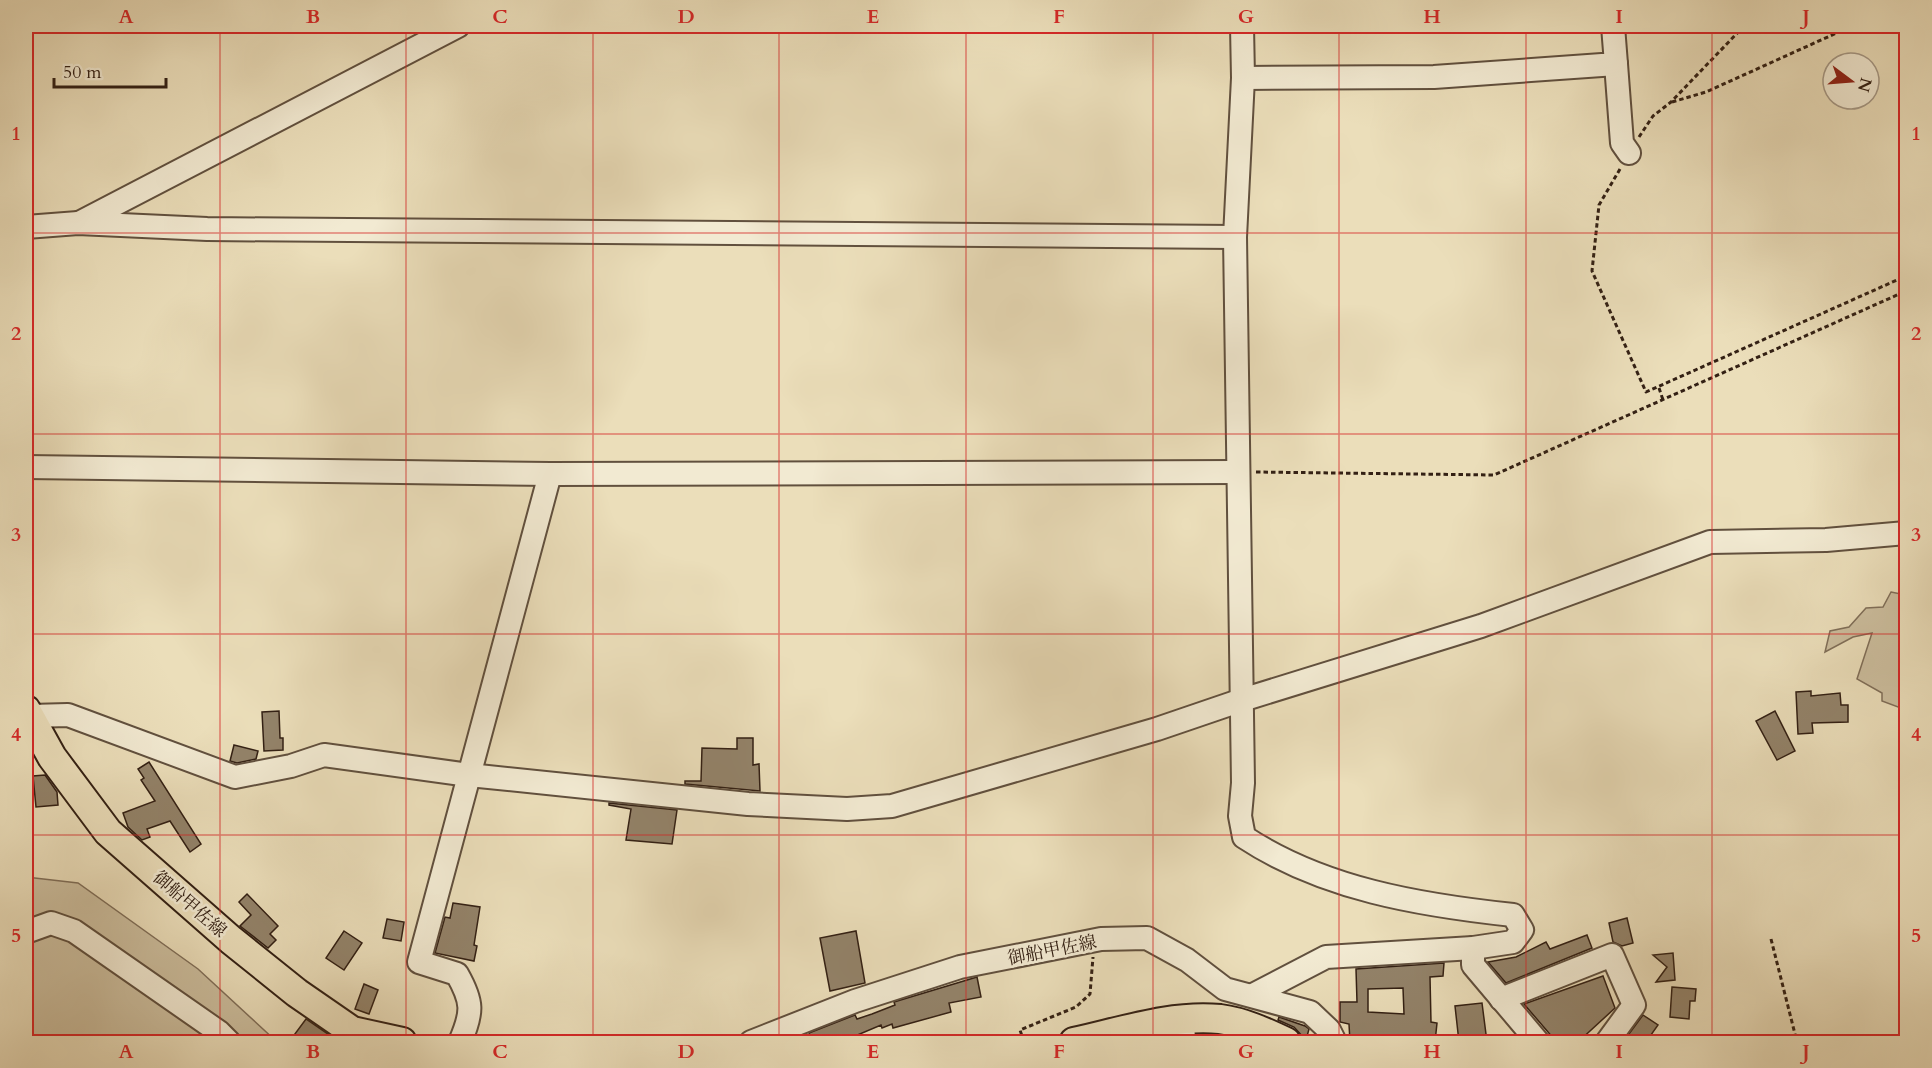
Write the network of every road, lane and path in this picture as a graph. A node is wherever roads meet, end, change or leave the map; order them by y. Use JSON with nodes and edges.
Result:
{"nodes":[{"id":1,"x":458,"y":26,"type":"edge"},
{"id":2,"x":1242,"y":26,"type":"edge"},
{"id":3,"x":1613,"y":26,"type":"edge"},
{"id":4,"x":1744,"y":26,"type":"edge"},
{"id":5,"x":1852,"y":26,"type":"edge"},
{"id":6,"x":1616,"y":64,"type":"junction"},
{"id":7,"x":1243,"y":78,"type":"junction"},
{"id":8,"x":1671,"y":102,"type":"junction"},
{"id":9,"x":1625,"y":148,"type":"junction"},
{"id":10,"x":78,"y":224,"type":"junction"},
{"id":11,"x":26,"y":227,"type":"edge"},
{"id":12,"x":1235,"y":237,"type":"junction"},
{"id":13,"x":1906,"y":276,"type":"edge"},
{"id":14,"x":1906,"y":291,"type":"edge"},
{"id":15,"x":1659,"y":388,"type":"junction"},
{"id":16,"x":1662,"y":400,"type":"junction"},
{"id":17,"x":26,"y":467,"type":"edge"},
{"id":18,"x":1236,"y":472,"type":"junction"},
{"id":19,"x":550,"y":474,"type":"junction"},
{"id":20,"x":1906,"y":533,"type":"edge"},
{"id":21,"x":1242,"y":700,"type":"junction"},
{"id":22,"x":28,"y":713,"type":"edge"},
{"id":23,"x":469,"y":775,"type":"junction"},
{"id":24,"x":26,"y":932,"type":"edge"},
{"id":25,"x":1771,"y":939,"type":"dead end"},
{"id":26,"x":1091,"y":944,"type":"junction"},
{"id":27,"x":1473,"y":948,"type":"junction"},
{"id":28,"x":1256,"y":996,"type":"junction"},
{"id":29,"x":1501,"y":999,"type":"junction"},
{"id":30,"x":1248,"y":1026,"type":"junction"},
{"id":31,"x":1183,"y":1031,"type":"edge"},
{"id":32,"x":391,"y":1041,"type":"edge"},
{"id":33,"x":228,"y":1042,"type":"edge"},
{"id":34,"x":460,"y":1042,"type":"edge"},
{"id":35,"x":751,"y":1042,"type":"edge"},
{"id":36,"x":1024,"y":1042,"type":"edge"},
{"id":37,"x":1074,"y":1042,"type":"edge"},
{"id":38,"x":1286,"y":1042,"type":"edge"},
{"id":39,"x":1335,"y":1042,"type":"edge"},
{"id":40,"x":1538,"y":1042,"type":"edge"},
{"id":41,"x":1607,"y":1042,"type":"edge"},
{"id":42,"x":1797,"y":1042,"type":"edge"}],
"edges":[{"from":1,"to":10,"type":"street"},
{"from":2,"to":7,"type":"street"},
{"from":3,"to":6,"type":"street"},
{"from":4,"to":8,"type":"path"},
{"from":5,"to":8,"type":"path"},
{"from":6,"to":7,"type":"street"},
{"from":6,"to":9,"type":"street"},
{"from":7,"to":12,"type":"street"},
{"from":8,"to":9,"type":"path"},
{"from":9,"to":15,"type":"path"},
{"from":10,"to":11,"type":"street"},
{"from":10,"to":12,"type":"street"},
{"from":12,"to":18,"type":"street"},
{"from":13,"to":15,"type":"path"},
{"from":14,"to":16,"type":"path"},
{"from":15,"to":16,"type":"path"},
{"from":16,"to":18,"type":"path"},
{"from":17,"to":19,"type":"street"},
{"from":18,"to":19,"type":"street"},
{"from":18,"to":21,"type":"street"},
{"from":19,"to":23,"type":"street"},
{"from":20,"to":21,"type":"street"},
{"from":21,"to":23,"type":"street"},
{"from":21,"to":27,"type":"street"},
{"from":22,"to":23,"type":"street"},
{"from":22,"to":32,"type":"main road","name":"御船甲佐線"},
{"from":23,"to":34,"type":"street"},
{"from":24,"to":33,"type":"street"},
{"from":25,"to":42,"type":"path"},
{"from":26,"to":28,"type":"street","name":"御船甲佐線"},
{"from":26,"to":35,"type":"street","name":"御船甲佐線"},
{"from":26,"to":36,"type":"path"},
{"from":27,"to":28,"type":"street"},
{"from":27,"to":29,"type":"street"},
{"from":28,"to":30,"type":"street"},
{"from":28,"to":39,"type":"street","name":"御船甲佐線"},
{"from":29,"to":40,"type":"street"},
{"from":29,"to":41,"type":"street"},
{"from":30,"to":31,"type":"main road"},
{"from":30,"to":38,"type":"main road"},
{"from":31,"to":37,"type":"main road"}]}
